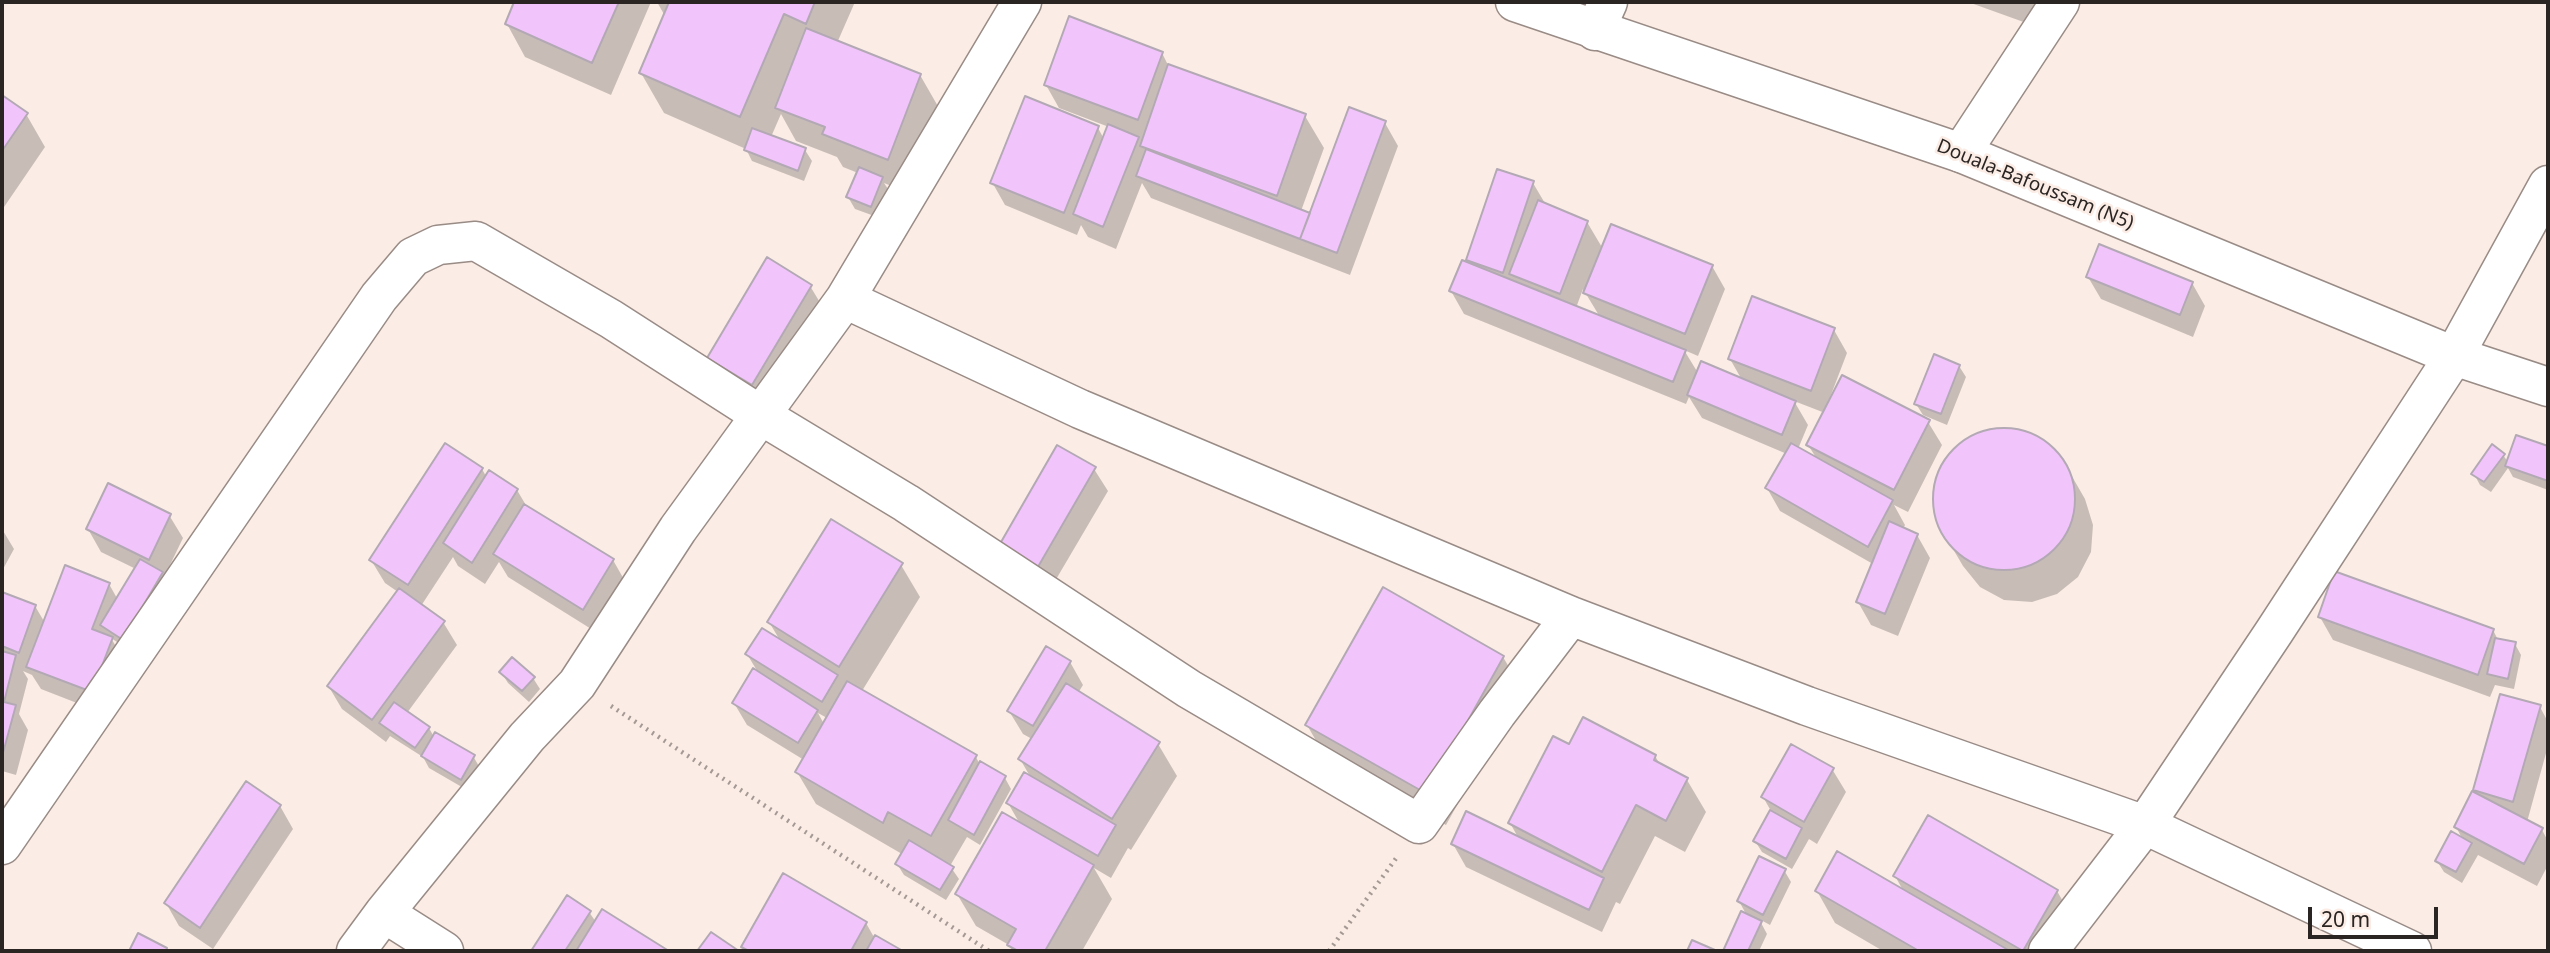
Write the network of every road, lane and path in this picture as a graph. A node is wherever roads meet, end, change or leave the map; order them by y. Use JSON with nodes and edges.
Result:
{"nodes":[{"id":1,"x":1022,"y":2,"type":"edge"},
{"id":2,"x":1515,"y":2,"type":"edge"},
{"id":3,"x":2060,"y":2,"type":"edge"},
{"id":4,"x":1602,"y":16,"type":"edge"},
{"id":5,"x":1961,"y":153,"type":"junction"},
{"id":6,"x":2548,"y":185,"type":"edge"},
{"id":7,"x":845,"y":299,"type":"junction"},
{"id":8,"x":2454,"y":356,"type":"junction"},
{"id":9,"x":2548,"y":387,"type":"edge"},
{"id":10,"x":762,"y":416,"type":"junction"},
{"id":11,"x":1571,"y":615,"type":"junction"},
{"id":12,"x":577,"y":684,"type":"junction"},
{"id":13,"x":1419,"y":824,"type":"junction"},
{"id":14,"x":2145,"y":825,"type":"junction"},
{"id":15,"x":2,"y":845,"type":"edge"},
{"id":16,"x":384,"y":913,"type":"junction"},
{"id":17,"x":356,"y":951,"type":"edge"},
{"id":18,"x":444,"y":951,"type":"edge"},
{"id":19,"x":989,"y":951,"type":"edge"},
{"id":20,"x":1329,"y":951,"type":"edge"},
{"id":21,"x":2048,"y":951,"type":"edge"},
{"id":22,"x":2412,"y":951,"type":"edge"}],
"edges":[{"from":1,"to":7,"type":"main road"},
{"from":2,"to":4,"type":"main road","name":"Douala-Bafoussam (N5)"},
{"from":3,"to":5,"type":"main road"},
{"from":4,"to":5,"type":"main road","name":"Douala-Bafoussam (N5)"},
{"from":5,"to":8,"type":"main road","name":"Douala-Bafoussam (N5)"},
{"from":6,"to":8,"type":"main road"},
{"from":7,"to":10,"type":"main road"},
{"from":7,"to":11,"type":"main road"},
{"from":8,"to":9,"type":"main road","name":"Douala-Bafoussam (N5)"},
{"from":8,"to":14,"type":"main road"},
{"from":10,"to":12,"type":"main road"},
{"from":10,"to":13,"type":"main road"},
{"from":10,"to":15,"type":"main road"},
{"from":11,"to":13,"type":"main road"},
{"from":11,"to":14,"type":"main road"},
{"from":12,"to":16,"type":"main road"},
{"from":12,"to":19,"type":"path"},
{"from":13,"to":20,"type":"path"},
{"from":14,"to":21,"type":"main road"},
{"from":14,"to":22,"type":"main road"},
{"from":16,"to":17,"type":"main road"},
{"from":16,"to":18,"type":"main road"}]}
